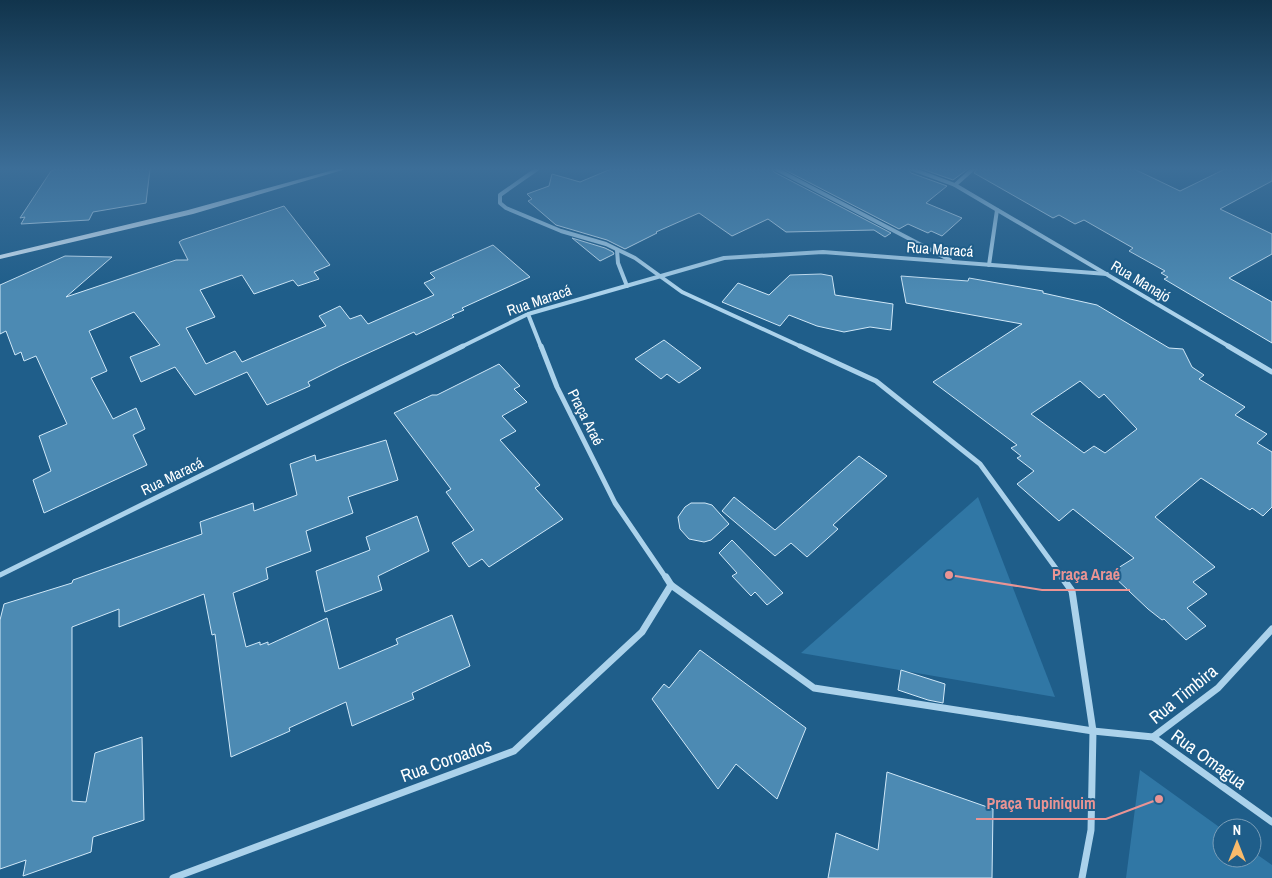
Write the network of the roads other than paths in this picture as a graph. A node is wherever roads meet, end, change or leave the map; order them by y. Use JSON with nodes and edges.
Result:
{"nodes":[{"id":1,"x":197,"y":210,"type":"edge"},
{"id":2,"x":511,"y":210,"type":"edge"},
{"id":3,"x":854,"y":210,"type":"edge"},
{"id":4,"x":997,"y":210,"type":"joint"},
{"id":5,"x":617,"y":250,"type":"junction"},
{"id":6,"x":0,"y":257,"type":"edge"},
{"id":7,"x":954,"y":262,"type":"junction"},
{"id":8,"x":989,"y":265,"type":"junction"},
{"id":9,"x":1107,"y":274,"type":"junction"},
{"id":10,"x":660,"y":276,"type":"junction"},
{"id":11,"x":627,"y":286,"type":"junction"},
{"id":12,"x":528,"y":314,"type":"junction"},
{"id":13,"x":1272,"y":372,"type":"edge"},
{"id":14,"x":0,"y":575,"type":"edge"},
{"id":15,"x":671,"y":584,"type":"junction"},
{"id":16,"x":1272,"y":629,"type":"edge"},
{"id":17,"x":1093,"y":731,"type":"junction"},
{"id":18,"x":1153,"y":737,"type":"junction"},
{"id":19,"x":1272,"y":822,"type":"edge"},
{"id":20,"x":173,"y":878,"type":"edge"},
{"id":21,"x":1082,"y":878,"type":"edge"}],
"edges":[{"from":1,"to":6,"type":"street"},
{"from":2,"to":5,"type":"street"},
{"from":3,"to":7,"type":"street"},
{"from":4,"to":8,"type":"street"},
{"from":4,"to":9,"type":"street","name":"Rua Manajó"},
{"from":5,"to":10,"type":"street"},
{"from":5,"to":11,"type":"street"},
{"from":7,"to":8,"type":"street","name":"Rua Maracá"},
{"from":7,"to":10,"type":"street","name":"Rua Maracá"},
{"from":8,"to":9,"type":"street","name":"Rua Maracá"},
{"from":9,"to":13,"type":"street","name":"Rua Manajó"},
{"from":10,"to":11,"type":"street","name":"Rua Maracá"},
{"from":10,"to":17,"type":"street"},
{"from":11,"to":12,"type":"street","name":"Rua Maracá"},
{"from":12,"to":14,"type":"street","name":"Rua Maracá"},
{"from":12,"to":15,"type":"street","name":"Praça Araé"},
{"from":15,"to":17,"type":"street","name":"Praça Araé"},
{"from":15,"to":20,"type":"street","name":"Rua Coroados"},
{"from":16,"to":18,"type":"street","name":"Rua Timbira"},
{"from":17,"to":18,"type":"street","name":"Rua Timbira"},
{"from":17,"to":21,"type":"street"},
{"from":18,"to":19,"type":"street","name":"Rua Omagua"}]}
